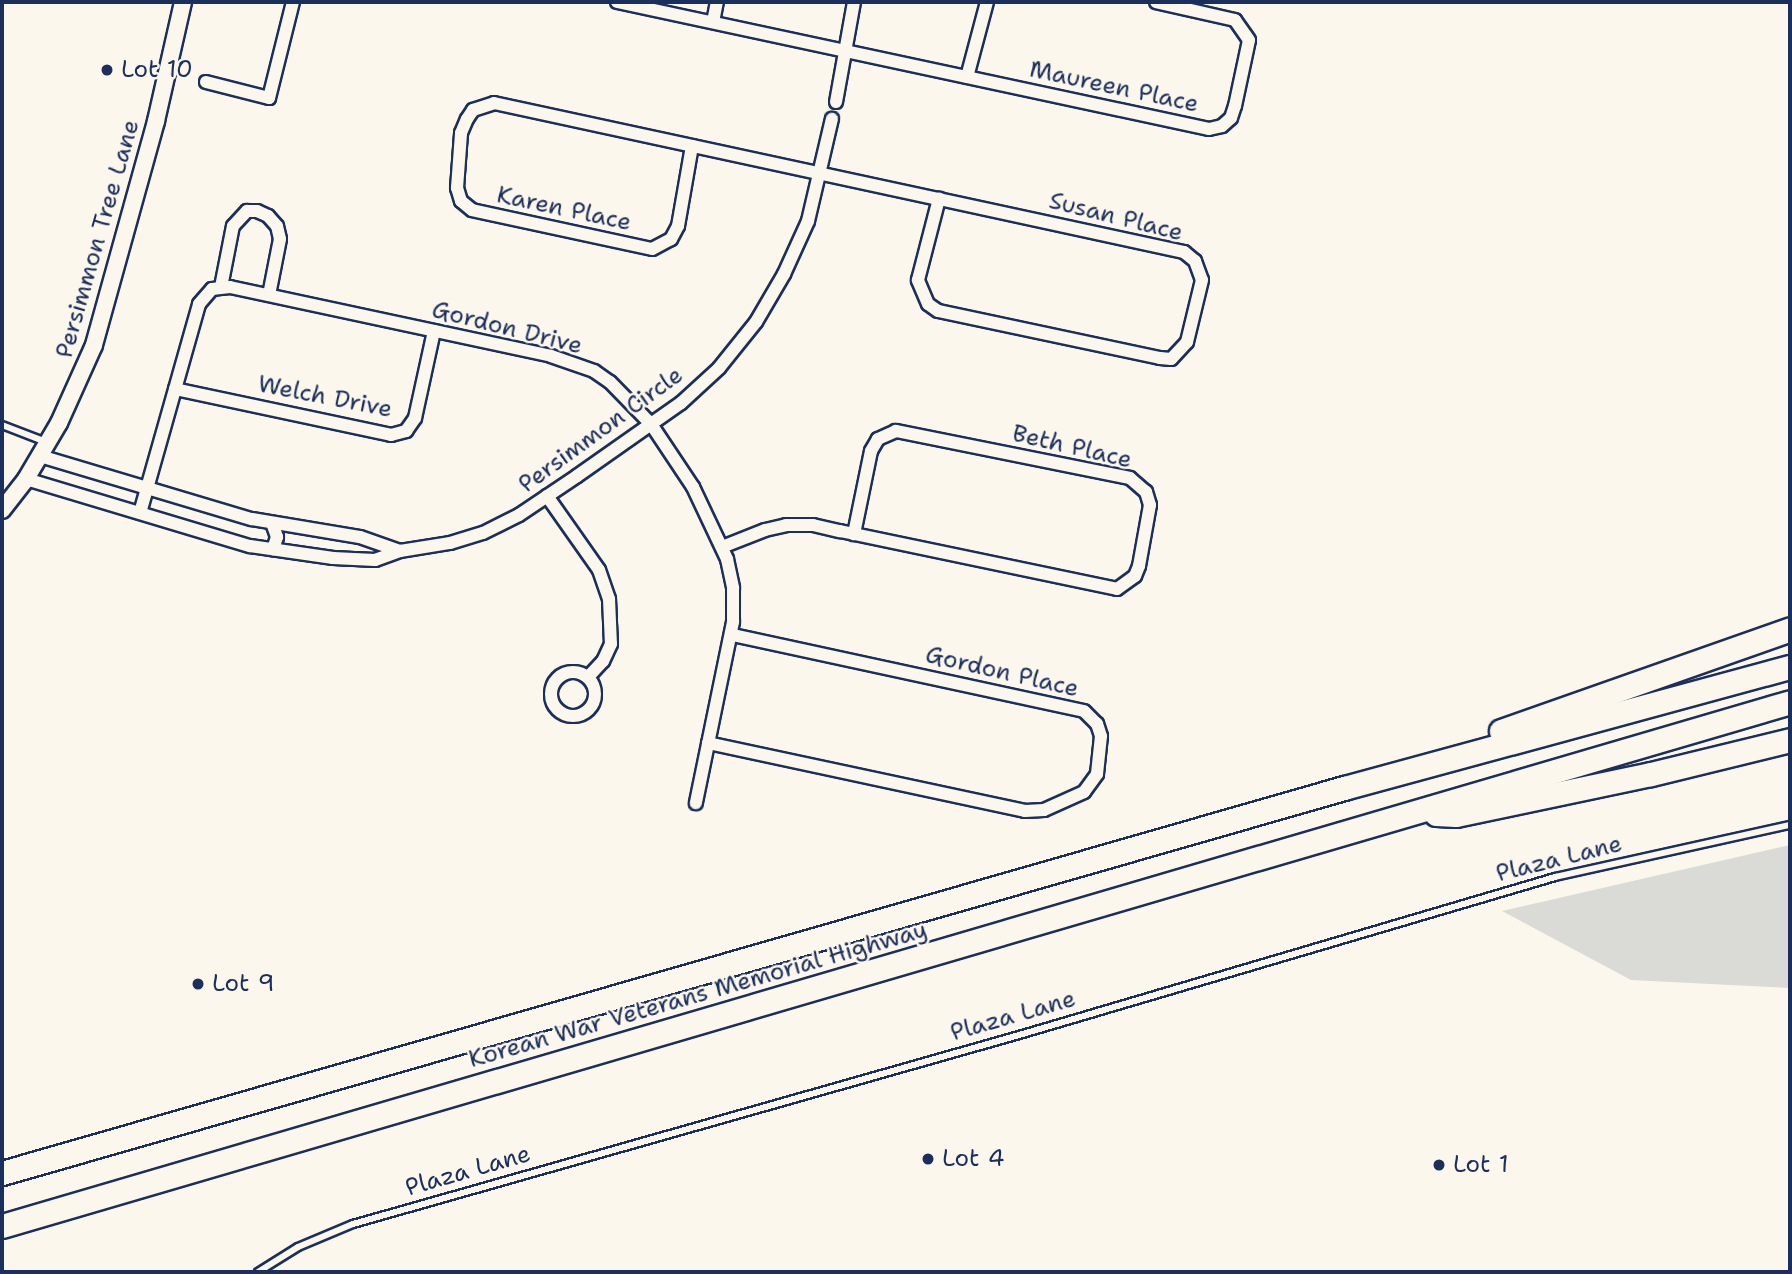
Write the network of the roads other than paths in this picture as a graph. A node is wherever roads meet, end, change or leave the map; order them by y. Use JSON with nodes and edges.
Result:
{"nodes":[{"id":1,"x":183,"y":2,"type":"edge"},
{"id":2,"x":293,"y":2,"type":"edge"},
{"id":3,"x":617,"y":2,"type":"edge"},
{"id":4,"x":717,"y":2,"type":"edge"},
{"id":5,"x":853,"y":2,"type":"edge"},
{"id":6,"x":987,"y":2,"type":"edge"},
{"id":7,"x":1156,"y":2,"type":"edge"},
{"id":8,"x":713,"y":22,"type":"junction"},
{"id":9,"x":846,"y":50,"type":"junction"},
{"id":10,"x":967,"y":77,"type":"junction"},
{"id":11,"x":206,"y":82,"type":"dead end"},
{"id":12,"x":836,"y":102,"type":"dead end"},
{"id":13,"x":832,"y":119,"type":"dead end"},
{"id":14,"x":692,"y":146,"type":"junction"},
{"id":15,"x":819,"y":173,"type":"junction"},
{"id":16,"x":939,"y":199,"type":"junction"},
{"id":17,"x":221,"y":287,"type":"junction"},
{"id":18,"x":269,"y":295,"type":"junction"},
{"id":19,"x":434,"y":331,"type":"junction"},
{"id":20,"x":175,"y":389,"type":"junction"},
{"id":21,"x":651,"y":424,"type":"junction"},
{"id":22,"x":2,"y":425,"type":"edge"},
{"id":23,"x":44,"y":449,"type":"junction"},
{"id":24,"x":26,"y":479,"type":"junction"},
{"id":25,"x":147,"y":489,"type":"junction"},
{"id":26,"x":547,"y":496,"type":"junction"},
{"id":27,"x":2,"y":510,"type":"edge"},
{"id":28,"x":140,"y":513,"type":"junction"},
{"id":29,"x":272,"y":523,"type":"junction"},
{"id":30,"x":854,"y":534,"type":"junction"},
{"id":31,"x":722,"y":547,"type":"junction"},
{"id":32,"x":273,"y":549,"type":"junction"},
{"id":33,"x":401,"y":551,"type":"junction"},
{"id":34,"x":1790,"y":629,"type":"edge"},
{"id":35,"x":731,"y":635,"type":"junction"},
{"id":36,"x":1790,"y":667,"type":"edge"},
{"id":37,"x":588,"y":677,"type":"dead end"},
{"id":38,"x":1790,"y":702,"type":"edge"},
{"id":39,"x":1790,"y":740,"type":"edge"},
{"id":40,"x":708,"y":743,"type":"junction"},
{"id":41,"x":1344,"y":789,"type":"junction"},
{"id":42,"x":696,"y":803,"type":"dead end"},
{"id":43,"x":1409,"y":813,"type":"junction"},
{"id":44,"x":1790,"y":825,"type":"edge"},
{"id":45,"x":2,"y":1173,"type":"edge"},
{"id":46,"x":2,"y":1226,"type":"edge"},
{"id":47,"x":258,"y":1272,"type":"edge"}],
"edges":[{"from":1,"to":23,"type":"street","name":"Persimmon Tree Lane"},
{"from":2,"to":11,"type":"street"},
{"from":3,"to":8,"type":"street","name":"Maureen Place"},
{"from":4,"to":8,"type":"street"},
{"from":5,"to":9,"type":"street"},
{"from":6,"to":10,"type":"street"},
{"from":7,"to":10,"type":"street","name":"Maureen Place"},
{"from":8,"to":9,"type":"street","name":"Maureen Place"},
{"from":9,"to":10,"type":"street","name":"Maureen Place"},
{"from":9,"to":12,"type":"street"},
{"from":13,"to":15,"type":"street","name":"Persimmon Circle"},
{"from":14,"to":14,"type":"street","name":"Karen Place"},
{"from":14,"to":15,"type":"street","name":"Karen Place"},
{"from":15,"to":16,"type":"street","name":"Karen Place"},
{"from":15,"to":21,"type":"street","name":"Persimmon Circle"},
{"from":16,"to":16,"type":"street","name":"Susan Place"},
{"from":17,"to":18,"type":"street","name":"Gordon Drive"},
{"from":17,"to":18,"type":"street"},
{"from":17,"to":20,"type":"street"},
{"from":18,"to":19,"type":"street","name":"Gordon Drive"},
{"from":19,"to":20,"type":"street","name":"Welch Drive"},
{"from":19,"to":21,"type":"street","name":"Gordon Drive"},
{"from":20,"to":25,"type":"street"},
{"from":21,"to":26,"type":"street","name":"Persimmon Circle"},
{"from":21,"to":31,"type":"street","name":"Gordon Drive"},
{"from":22,"to":23,"type":"lane"},
{"from":23,"to":24,"type":"street","name":"Persimmon Tree Lane"},
{"from":23,"to":25,"type":"street","name":"Persimmon Circle"},
{"from":24,"to":27,"type":"street","name":"Persimmon Tree Lane"},
{"from":24,"to":28,"type":"street","name":"Persimmon Circle"},
{"from":25,"to":28,"type":"street"},
{"from":25,"to":29,"type":"street","name":"Persimmon Circle"},
{"from":26,"to":33,"type":"street","name":"Persimmon Circle"},
{"from":26,"to":37,"type":"street"},
{"from":28,"to":32,"type":"street","name":"Persimmon Circle"},
{"from":29,"to":32,"type":"street"},
{"from":29,"to":33,"type":"street","name":"Persimmon Circle"},
{"from":30,"to":30,"type":"street","name":"Beth Place"},
{"from":30,"to":31,"type":"street","name":"Beth Place"},
{"from":31,"to":35,"type":"street","name":"Gordon Drive"},
{"from":32,"to":33,"type":"street","name":"Persimmon Circle"},
{"from":34,"to":41,"type":"highway","name":"Korean War Veterans Memorial Highway"},
{"from":35,"to":40,"type":"street","name":"Gordon Drive"},
{"from":35,"to":40,"type":"street","name":"Gordon Place"},
{"from":36,"to":41,"type":"highway","name":"Korean War Veterans Memorial Highway"},
{"from":38,"to":43,"type":"highway","name":"Korean War Veterans Memorial Highway"},
{"from":39,"to":43,"type":"highway","name":"Korean War Veterans Memorial Highway"},
{"from":40,"to":42,"type":"street","name":"Gordon Drive"},
{"from":41,"to":45,"type":"highway","name":"Korean War Veterans Memorial Highway"},
{"from":43,"to":46,"type":"highway","name":"Korean War Veterans Memorial Highway"},
{"from":44,"to":47,"type":"lane","name":"Plaza Lane"}]}
